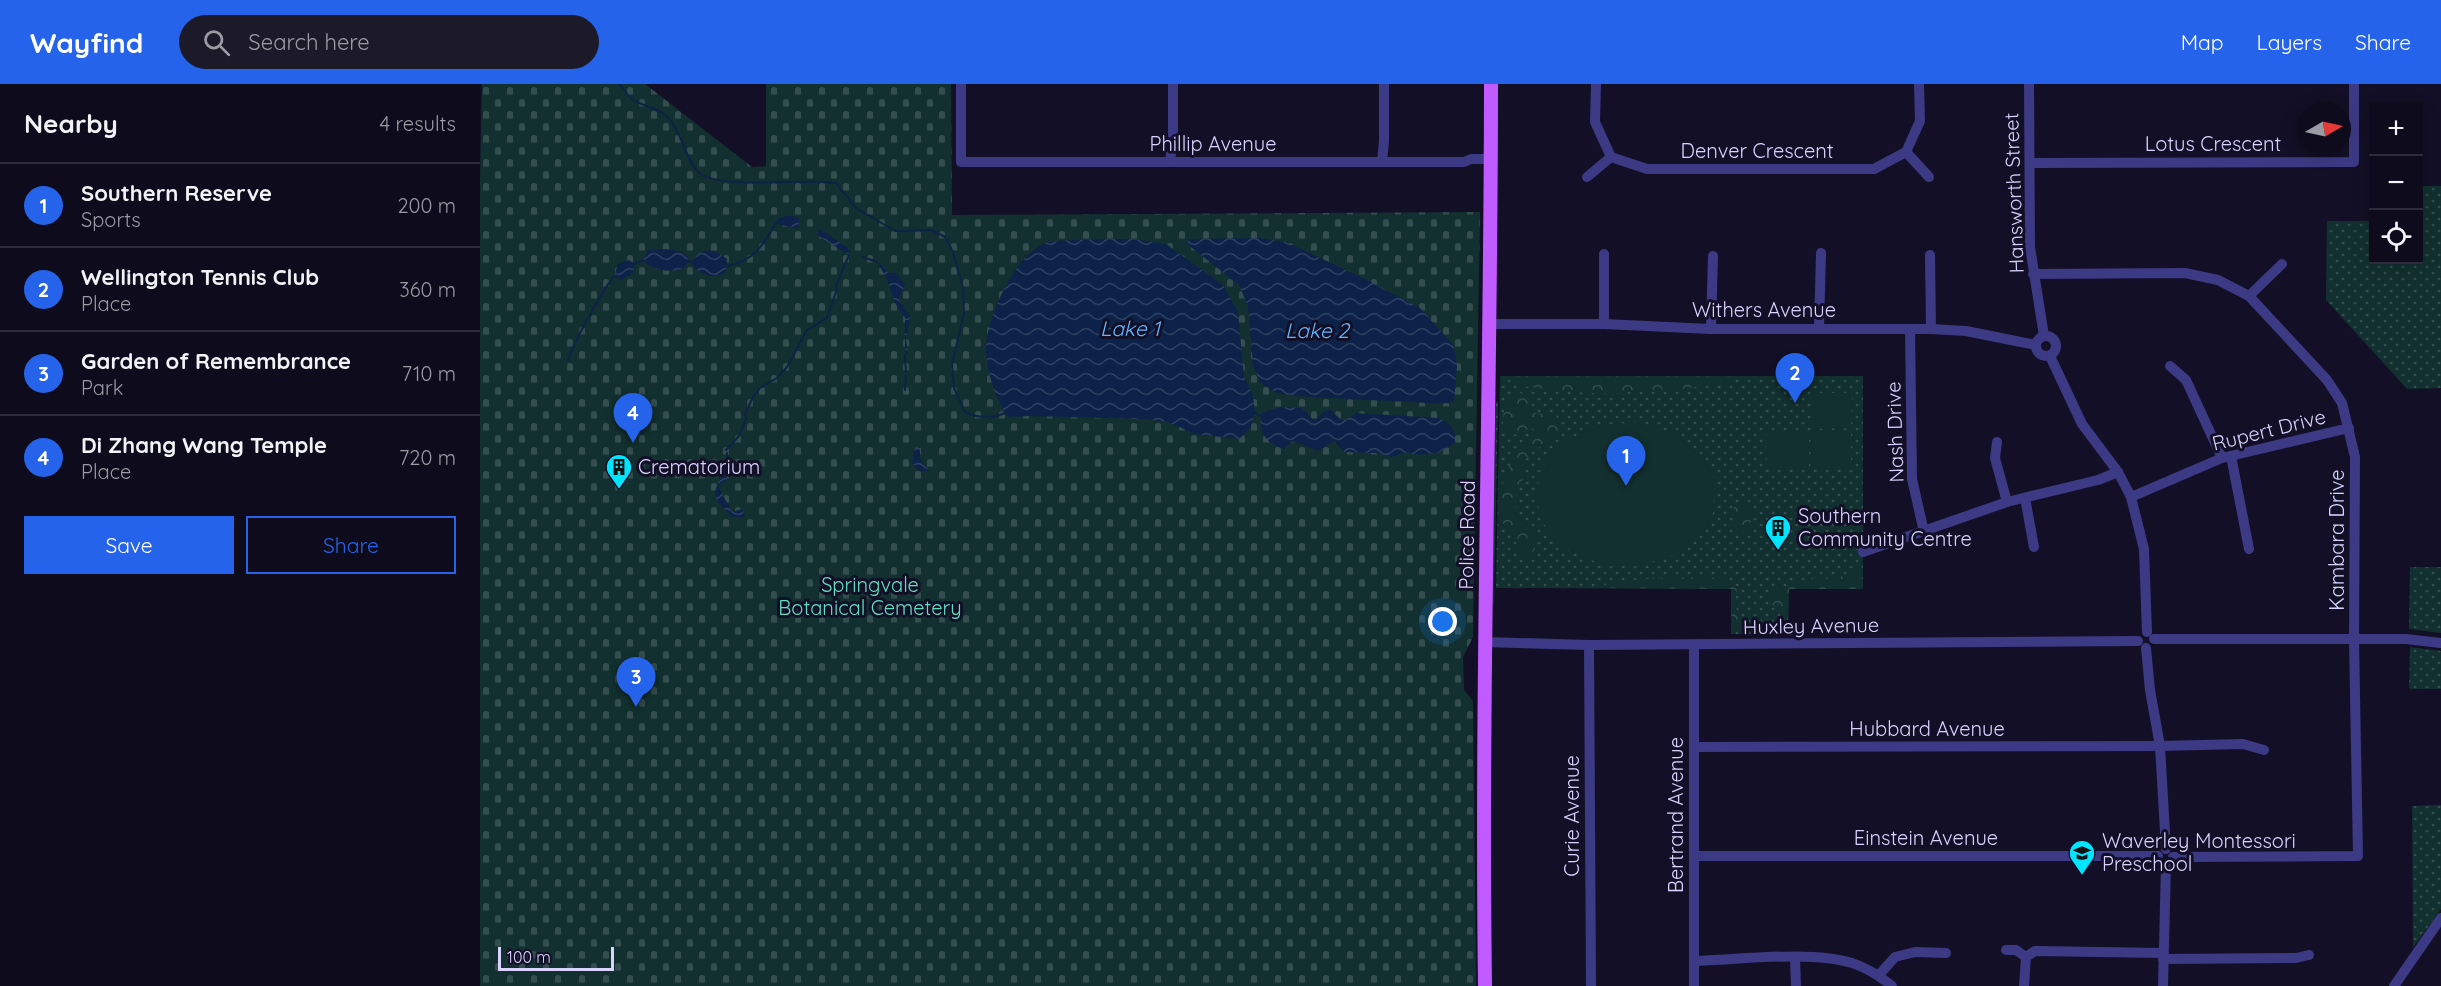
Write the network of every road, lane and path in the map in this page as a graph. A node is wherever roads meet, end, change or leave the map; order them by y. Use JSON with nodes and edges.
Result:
{"nodes":[{"id":1,"x":961,"y":84,"type":"edge"},
{"id":2,"x":1173,"y":84,"type":"edge"},
{"id":3,"x":1384,"y":84,"type":"edge"},
{"id":4,"x":1491,"y":84,"type":"edge"},
{"id":5,"x":1596,"y":84,"type":"edge"},
{"id":6,"x":1919,"y":84,"type":"edge"},
{"id":7,"x":2029,"y":84,"type":"edge"},
{"id":8,"x":2354,"y":84,"type":"edge"},
{"id":9,"x":1906,"y":152,"type":"junction"},
{"id":10,"x":1611,"y":157,"type":"junction"},
{"id":11,"x":1173,"y":162,"type":"junction"},
{"id":12,"x":1385,"y":162,"type":"junction"},
{"id":13,"x":1491,"y":162,"type":"junction"},
{"id":14,"x":2030,"y":163,"type":"junction"},
{"id":15,"x":1587,"y":177,"type":"dead end"},
{"id":16,"x":1929,"y":177,"type":"dead end"},
{"id":17,"x":1821,"y":253,"type":"dead end"},
{"id":18,"x":1604,"y":254,"type":"dead end"},
{"id":19,"x":1930,"y":255,"type":"dead end"},
{"id":20,"x":1713,"y":256,"type":"dead end"},
{"id":21,"x":2282,"y":264,"type":"dead end"},
{"id":22,"x":2033,"y":274,"type":"junction"},
{"id":23,"x":2249,"y":296,"type":"junction"},
{"id":24,"x":1490,"y":324,"type":"junction"},
{"id":25,"x":1604,"y":324,"type":"junction"},
{"id":26,"x":1819,"y":328,"type":"junction"},
{"id":27,"x":1711,"y":329,"type":"junction"},
{"id":28,"x":1910,"y":329,"type":"junction"},
{"id":29,"x":1931,"y":329,"type":"junction"},
{"id":30,"x":2044,"y":336,"type":"junction"},
{"id":31,"x":2036,"y":345,"type":"junction"},
{"id":32,"x":2050,"y":356,"type":"junction"},
{"id":33,"x":2170,"y":366,"type":"dead end"},
{"id":34,"x":2349,"y":428,"type":"junction"},
{"id":35,"x":1997,"y":442,"type":"dead end"},
{"id":36,"x":2226,"y":457,"type":"junction"},
{"id":37,"x":2118,"y":472,"type":"junction"},
{"id":38,"x":2131,"y":497,"type":"junction"},
{"id":39,"x":2025,"y":498,"type":"junction"},
{"id":40,"x":2007,"y":502,"type":"junction"},
{"id":41,"x":1924,"y":532,"type":"junction"},
{"id":42,"x":2034,"y":547,"type":"dead end"},
{"id":43,"x":2249,"y":549,"type":"dead end"},
{"id":44,"x":1863,"y":552,"type":"dead end"},
{"id":45,"x":2150,"y":635,"type":"junction"},
{"id":46,"x":2354,"y":640,"type":"junction"},
{"id":47,"x":1485,"y":642,"type":"junction"},
{"id":48,"x":2441,"y":643,"type":"edge"},
{"id":49,"x":2142,"y":644,"type":"junction"},
{"id":50,"x":1590,"y":645,"type":"junction"},
{"id":51,"x":1694,"y":645,"type":"junction"},
{"id":52,"x":2160,"y":746,"type":"junction"},
{"id":53,"x":1694,"y":747,"type":"junction"},
{"id":54,"x":2264,"y":750,"type":"dead end"},
{"id":55,"x":1695,"y":856,"type":"junction"},
{"id":56,"x":2166,"y":856,"type":"junction"},
{"id":57,"x":2441,"y":918,"type":"edge"},
{"id":58,"x":2006,"y":950,"type":"dead end"},
{"id":59,"x":1946,"y":953,"type":"dead end"},
{"id":60,"x":2309,"y":955,"type":"dead end"},
{"id":61,"x":2163,"y":956,"type":"junction"},
{"id":62,"x":2025,"y":957,"type":"junction"},
{"id":63,"x":1796,"y":958,"type":"junction"},
{"id":64,"x":1694,"y":961,"type":"junction"},
{"id":65,"x":1879,"y":975,"type":"junction"},
{"id":66,"x":1485,"y":986,"type":"edge"},
{"id":67,"x":1591,"y":986,"type":"edge"},
{"id":68,"x":1694,"y":986,"type":"edge"},
{"id":69,"x":1796,"y":986,"type":"edge"},
{"id":70,"x":1892,"y":986,"type":"edge"},
{"id":71,"x":2024,"y":986,"type":"edge"},
{"id":72,"x":2163,"y":986,"type":"edge"},
{"id":73,"x":2394,"y":986,"type":"edge"}],
"edges":[{"from":1,"to":11,"type":"street","name":"Phillip Avenue"},
{"from":2,"to":11,"type":"street"},
{"from":3,"to":12,"type":"street"},
{"from":4,"to":13,"type":"main road","name":"Police Road"},
{"from":5,"to":10,"type":"street"},
{"from":6,"to":9,"type":"street"},
{"from":7,"to":14,"type":"street","name":"Hansworth Street"},
{"from":8,"to":14,"type":"street","name":"Lotus Crescent"},
{"from":9,"to":10,"type":"street","name":"Denver Crescent"},
{"from":9,"to":16,"type":"street"},
{"from":10,"to":15,"type":"street"},
{"from":11,"to":12,"type":"street","name":"Phillip Avenue"},
{"from":12,"to":13,"type":"street","name":"Phillip Avenue"},
{"from":13,"to":24,"type":"main road","name":"Police Road"},
{"from":14,"to":22,"type":"street","name":"Hansworth Street"},
{"from":17,"to":26,"type":"street"},
{"from":18,"to":25,"type":"street"},
{"from":19,"to":29,"type":"street"},
{"from":20,"to":27,"type":"street"},
{"from":21,"to":23,"type":"street"},
{"from":22,"to":23,"type":"street","name":"Kambara Drive"},
{"from":22,"to":30,"type":"street","name":"Hansworth Street"},
{"from":23,"to":34,"type":"street","name":"Kambara Drive"},
{"from":24,"to":25,"type":"street","name":"Withers Avenue"},
{"from":24,"to":47,"type":"main road","name":"Police Road"},
{"from":25,"to":27,"type":"street","name":"Withers Avenue"},
{"from":26,"to":27,"type":"street","name":"Withers Avenue"},
{"from":26,"to":28,"type":"street","name":"Withers Avenue"},
{"from":28,"to":29,"type":"street","name":"Withers Avenue"},
{"from":28,"to":41,"type":"street","name":"Nash Drive"},
{"from":29,"to":31,"type":"street","name":"Withers Avenue"},
{"from":30,"to":31,"type":"street"},
{"from":30,"to":32,"type":"street"},
{"from":31,"to":32,"type":"street"},
{"from":32,"to":37,"type":"street"},
{"from":33,"to":36,"type":"street"},
{"from":34,"to":36,"type":"street","name":"Rupert Drive"},
{"from":34,"to":46,"type":"street","name":"Kambara Drive"},
{"from":35,"to":40,"type":"street"},
{"from":36,"to":38,"type":"street","name":"Rupert Drive"},
{"from":36,"to":43,"type":"street"},
{"from":37,"to":38,"type":"street"},
{"from":37,"to":39,"type":"street"},
{"from":38,"to":45,"type":"street"},
{"from":39,"to":40,"type":"street"},
{"from":39,"to":42,"type":"street"},
{"from":40,"to":41,"type":"street"},
{"from":41,"to":44,"type":"street"},
{"from":45,"to":46,"type":"street"},
{"from":45,"to":49,"type":"street"},
{"from":46,"to":48,"type":"street"},
{"from":46,"to":56,"type":"street","name":"Kambara Drive"},
{"from":47,"to":50,"type":"street","name":"Huxley Avenue"},
{"from":47,"to":66,"type":"main road","name":"Police Road"},
{"from":49,"to":51,"type":"street","name":"Huxley Avenue"},
{"from":49,"to":52,"type":"street"},
{"from":50,"to":51,"type":"street","name":"Huxley Avenue"},
{"from":50,"to":67,"type":"street","name":"Curie Avenue"},
{"from":51,"to":53,"type":"street","name":"Bertrand Avenue"},
{"from":52,"to":53,"type":"street","name":"Hubbard Avenue"},
{"from":52,"to":54,"type":"street","name":"Hubbard Avenue"},
{"from":52,"to":56,"type":"street"},
{"from":53,"to":55,"type":"street","name":"Bertrand Avenue"},
{"from":55,"to":56,"type":"street","name":"Einstein Avenue"},
{"from":55,"to":64,"type":"street","name":"Bertrand Avenue"},
{"from":56,"to":61,"type":"street"},
{"from":57,"to":73,"type":"street"},
{"from":58,"to":62,"type":"street"},
{"from":59,"to":65,"type":"street"},
{"from":60,"to":61,"type":"street"},
{"from":61,"to":62,"type":"street"},
{"from":61,"to":72,"type":"street"},
{"from":62,"to":71,"type":"street"},
{"from":63,"to":64,"type":"street"},
{"from":63,"to":65,"type":"street"},
{"from":63,"to":69,"type":"street"},
{"from":64,"to":68,"type":"street","name":"Bertrand Avenue"},
{"from":65,"to":70,"type":"street"}]}
